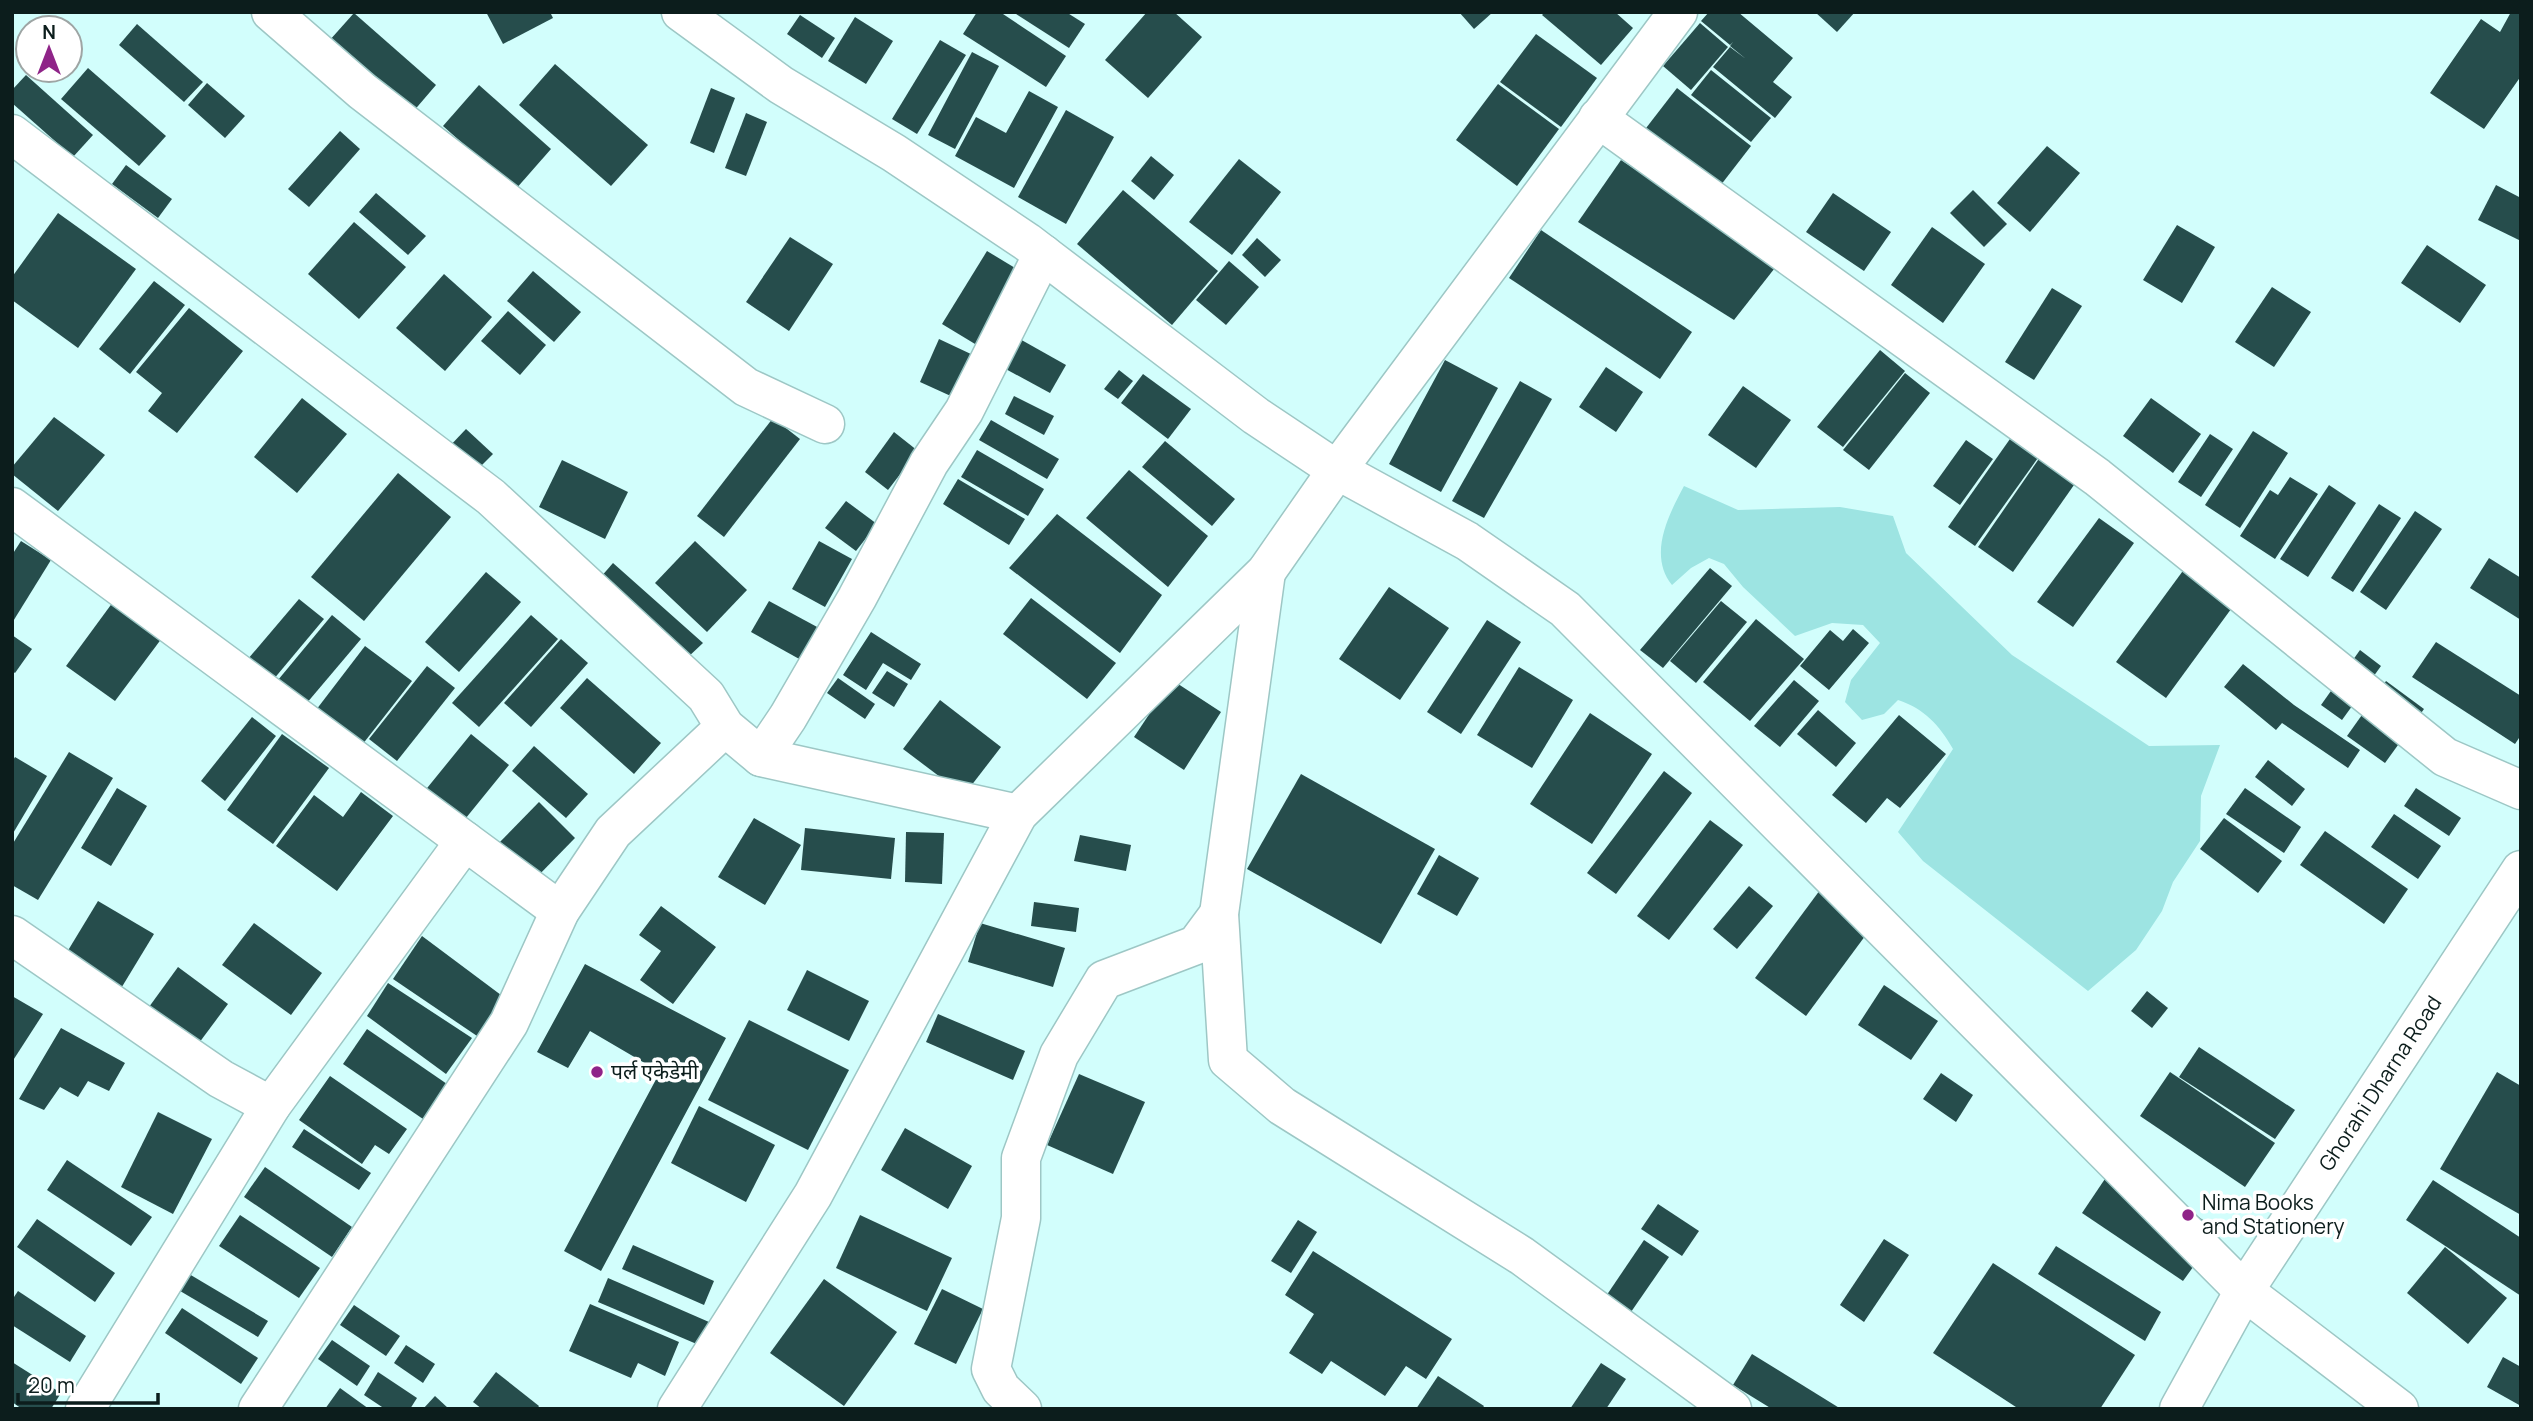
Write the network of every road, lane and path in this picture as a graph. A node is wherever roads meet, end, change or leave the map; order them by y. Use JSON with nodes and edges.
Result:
{"nodes":[{"id":1,"x":271,"y":12,"type":"edge"},
{"id":2,"x":681,"y":12,"type":"edge"},
{"id":3,"x":1678,"y":12,"type":"edge"},
{"id":4,"x":1598,"y":118,"type":"junction"},
{"id":5,"x":12,"y":134,"type":"edge"},
{"id":6,"x":1043,"y":254,"type":"junction"},
{"id":7,"x":825,"y":424,"type":"dead end"},
{"id":8,"x":1337,"y":470,"type":"junction"},
{"id":9,"x":12,"y":507,"type":"edge"},
{"id":10,"x":1266,"y":572,"type":"junction"},
{"id":11,"x":725,"y":727,"type":"junction"},
{"id":12,"x":761,"y":757,"type":"junction"},
{"id":13,"x":2521,"y":790,"type":"edge"},
{"id":14,"x":1018,"y":814,"type":"junction"},
{"id":15,"x":465,"y":841,"type":"junction"},
{"id":16,"x":2521,"y":870,"type":"edge"},
{"id":17,"x":560,"y":911,"type":"junction"},
{"id":18,"x":1219,"y":914,"type":"junction"},
{"id":19,"x":12,"y":935,"type":"edge"},
{"id":20,"x":271,"y":1106,"type":"junction"},
{"id":21,"x":2244,"y":1291,"type":"junction"},
{"id":22,"x":99,"y":1404,"type":"edge"},
{"id":23,"x":258,"y":1409,"type":"edge"},
{"id":24,"x":677,"y":1409,"type":"edge"},
{"id":25,"x":1022,"y":1409,"type":"edge"},
{"id":26,"x":1732,"y":1409,"type":"edge"},
{"id":27,"x":2179,"y":1409,"type":"edge"},
{"id":28,"x":2399,"y":1409,"type":"edge"}],
"edges":[{"from":1,"to":7,"type":"street"},
{"from":2,"to":6,"type":"street"},
{"from":3,"to":4,"type":"street"},
{"from":4,"to":8,"type":"street"},
{"from":4,"to":13,"type":"street"},
{"from":5,"to":11,"type":"street"},
{"from":6,"to":8,"type":"street"},
{"from":6,"to":12,"type":"street"},
{"from":8,"to":10,"type":"street"},
{"from":8,"to":21,"type":"street"},
{"from":9,"to":15,"type":"street"},
{"from":10,"to":14,"type":"street"},
{"from":10,"to":18,"type":"street"},
{"from":11,"to":12,"type":"street"},
{"from":11,"to":17,"type":"street"},
{"from":12,"to":14,"type":"street"},
{"from":14,"to":24,"type":"street"},
{"from":15,"to":17,"type":"street"},
{"from":15,"to":20,"type":"street"},
{"from":16,"to":21,"type":"street","name":"Ghorahi Dharna Road"},
{"from":17,"to":23,"type":"street"},
{"from":18,"to":25,"type":"street"},
{"from":18,"to":26,"type":"street"},
{"from":19,"to":20,"type":"street"},
{"from":20,"to":22,"type":"street"},
{"from":21,"to":27,"type":"street","name":"Ghorahi Dharna Road"},
{"from":21,"to":28,"type":"street"}]}
